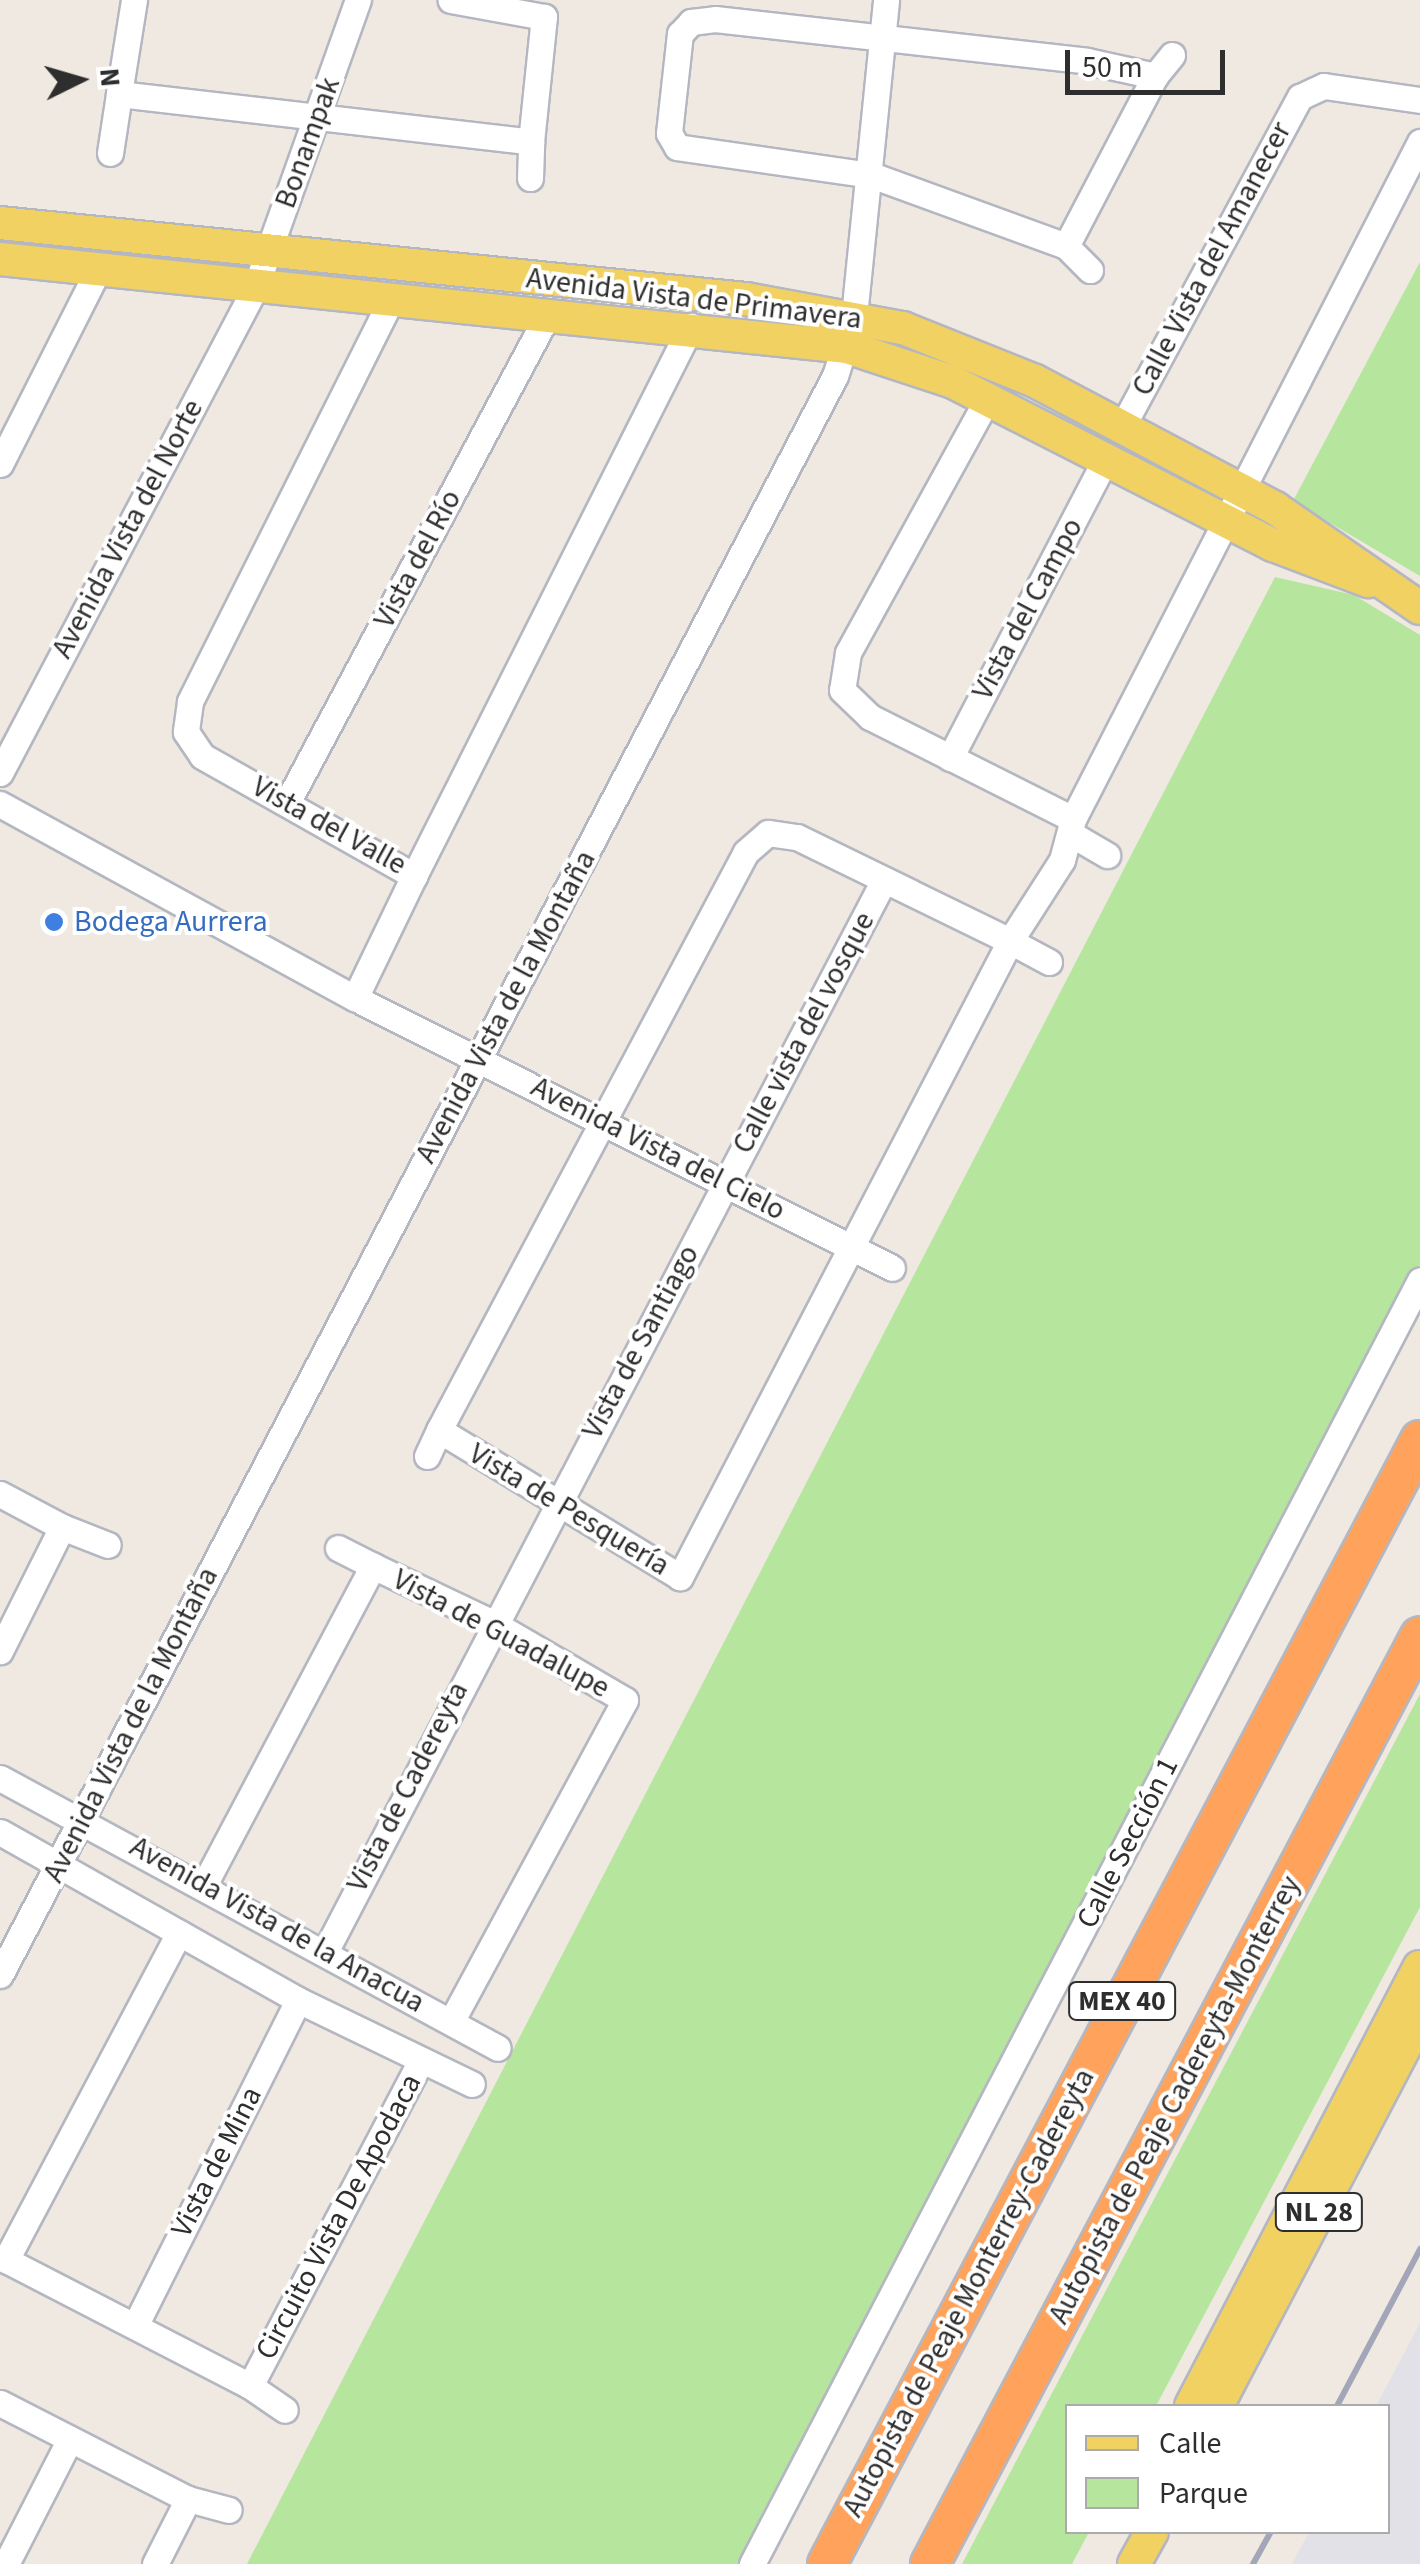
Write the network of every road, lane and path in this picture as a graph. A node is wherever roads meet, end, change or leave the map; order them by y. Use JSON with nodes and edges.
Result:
{"nodes":[{"id":1,"x":134,"y":0,"type":"edge"},
{"id":2,"x":358,"y":0,"type":"edge"},
{"id":3,"x":451,"y":0,"type":"edge"},
{"id":4,"x":886,"y":0,"type":"edge"},
{"id":5,"x":546,"y":8,"type":"edge"},
{"id":6,"x":884,"y":38,"type":"junction"},
{"id":7,"x":1172,"y":56,"type":"dead end"},
{"id":8,"x":1155,"y":76,"type":"junction"},
{"id":9,"x":119,"y":94,"type":"junction"},
{"id":10,"x":1420,"y":100,"type":"edge"},
{"id":11,"x":317,"y":120,"type":"junction"},
{"id":12,"x":531,"y":142,"type":"junction"},
{"id":13,"x":1420,"y":142,"type":"edge"},
{"id":14,"x":110,"y":153,"type":"dead end"},
{"id":15,"x":871,"y":174,"type":"junction"},
{"id":16,"x":530,"y":178,"type":"dead end"},
{"id":17,"x":0,"y":223,"type":"edge"},
{"id":18,"x":1066,"y":246,"type":"junction"},
{"id":19,"x":270,"y":250,"type":"junction"},
{"id":20,"x":0,"y":259,"type":"edge"},
{"id":21,"x":98,"y":270,"type":"junction"},
{"id":22,"x":1090,"y":270,"type":"dead end"},
{"id":23,"x":256,"y":286,"type":"junction"},
{"id":24,"x":390,"y":302,"type":"junction"},
{"id":25,"x":547,"y":316,"type":"junction"},
{"id":26,"x":691,"y":326,"type":"junction"},
{"id":27,"x":850,"y":332,"type":"junction"},
{"id":28,"x":988,"y":398,"type":"junction"},
{"id":29,"x":1122,"y":428,"type":"junction"},
{"id":30,"x":1105,"y":460,"type":"junction"},
{"id":31,"x":0,"y":464,"type":"edge"},
{"id":32,"x":1239,"y":490,"type":"junction"},
{"id":33,"x":1223,"y":520,"type":"junction"},
{"id":34,"x":1382,"y":585,"type":"junction"},
{"id":35,"x":1420,"y":608,"type":"edge"},
{"id":36,"x":950,"y":758,"type":"junction"},
{"id":37,"x":0,"y":773,"type":"edge"},
{"id":38,"x":288,"y":801,"type":"junction"},
{"id":39,"x":0,"y":804,"type":"edge"},
{"id":40,"x":1072,"y":826,"type":"junction"},
{"id":41,"x":1107,"y":855,"type":"dead end"},
{"id":42,"x":414,"y":876,"type":"junction"},
{"id":43,"x":883,"y":882,"type":"junction"},
{"id":44,"x":1010,"y":941,"type":"junction"},
{"id":45,"x":1048,"y":962,"type":"dead end"},
{"id":46,"x":356,"y":998,"type":"junction"},
{"id":47,"x":478,"y":1058,"type":"junction"},
{"id":48,"x":604,"y":1123,"type":"junction"},
{"id":49,"x":726,"y":1184,"type":"junction"},
{"id":50,"x":850,"y":1247,"type":"junction"},
{"id":51,"x":892,"y":1268,"type":"dead end"},
{"id":52,"x":1420,"y":1280,"type":"edge"},
{"id":53,"x":439,"y":1430,"type":"junction"},
{"id":54,"x":1420,"y":1440,"type":"edge"},
{"id":55,"x":427,"y":1456,"type":"dead end"},
{"id":56,"x":0,"y":1494,"type":"edge"},
{"id":57,"x":555,"y":1500,"type":"junction"},
{"id":58,"x":62,"y":1527,"type":"junction"},
{"id":59,"x":108,"y":1544,"type":"dead end"},
{"id":60,"x":338,"y":1548,"type":"dead end"},
{"id":61,"x":373,"y":1566,"type":"junction"},
{"id":62,"x":491,"y":1622,"type":"junction"},
{"id":63,"x":1420,"y":1636,"type":"edge"},
{"id":64,"x":0,"y":1651,"type":"edge"},
{"id":65,"x":0,"y":1778,"type":"edge"},
{"id":66,"x":81,"y":1820,"type":"junction"},
{"id":67,"x":0,"y":1832,"type":"edge"},
{"id":68,"x":60,"y":1863,"type":"junction"},
{"id":69,"x":206,"y":1884,"type":"junction"},
{"id":70,"x":179,"y":1933,"type":"junction"},
{"id":71,"x":325,"y":1952,"type":"junction"},
{"id":72,"x":1420,"y":1967,"type":"edge"},
{"id":73,"x":0,"y":1975,"type":"edge"},
{"id":74,"x":298,"y":2000,"type":"junction"},
{"id":75,"x":1420,"y":2017,"type":"edge"},
{"id":76,"x":452,"y":2020,"type":"junction"},
{"id":77,"x":498,"y":2048,"type":"dead end"},
{"id":78,"x":420,"y":2062,"type":"junction"},
{"id":79,"x":472,"y":2084,"type":"dead end"},
{"id":80,"x":2,"y":2263,"type":"edge"},
{"id":81,"x":136,"y":2324,"type":"junction"},
{"id":82,"x":250,"y":2386,"type":"junction"},
{"id":83,"x":0,"y":2403,"type":"edge"},
{"id":84,"x":1191,"y":2404,"type":"edge"},
{"id":85,"x":1218,"y":2404,"type":"edge"},
{"id":86,"x":285,"y":2410,"type":"dead end"},
{"id":87,"x":69,"y":2441,"type":"junction"},
{"id":88,"x":188,"y":2499,"type":"junction"},
{"id":89,"x":229,"y":2510,"type":"dead end"},
{"id":90,"x":6,"y":2564,"type":"edge"},
{"id":91,"x":154,"y":2564,"type":"edge"},
{"id":92,"x":752,"y":2564,"type":"edge"},
{"id":93,"x":827,"y":2564,"type":"edge"},
{"id":94,"x":930,"y":2564,"type":"edge"}],
"edges":[{"from":1,"to":9,"type":"street"},
{"from":2,"to":11,"type":"street","name":"Bonampak"},
{"from":3,"to":5,"type":"street"},
{"from":4,"to":6,"type":"street","name":"Avenida Vista de la Montaña"},
{"from":5,"to":12,"type":"street"},
{"from":6,"to":8,"type":"street"},
{"from":6,"to":15,"type":"street","name":"Avenida Vista de la Montaña"},
{"from":6,"to":15,"type":"street"},
{"from":7,"to":8,"type":"street"},
{"from":8,"to":18,"type":"street"},
{"from":9,"to":11,"type":"street"},
{"from":9,"to":14,"type":"street"},
{"from":10,"to":29,"type":"street","name":"Calle Vista del Amanecer"},
{"from":11,"to":12,"type":"street"},
{"from":11,"to":19,"type":"street","name":"Bonampak"},
{"from":12,"to":16,"type":"street"},
{"from":13,"to":32,"type":"street"},
{"from":15,"to":18,"type":"street"},
{"from":15,"to":27,"type":"street","name":"Avenida Vista de la Montaña"},
{"from":17,"to":19,"type":"main road","name":"Avenida Vista de Primavera"},
{"from":18,"to":22,"type":"street"},
{"from":19,"to":23,"type":"street","name":"Bonampak"},
{"from":19,"to":27,"type":"main road","name":"Avenida Vista de Primavera"},
{"from":20,"to":21,"type":"main road","name":"Avenida Vista de Primavera"},
{"from":21,"to":23,"type":"main road","name":"Avenida Vista de Primavera"},
{"from":21,"to":31,"type":"street"},
{"from":23,"to":24,"type":"main road","name":"Avenida Vista de Primavera"},
{"from":23,"to":37,"type":"street","name":"Avenida Vista del Norte"},
{"from":24,"to":25,"type":"main road","name":"Avenida Vista de Primavera"},
{"from":24,"to":38,"type":"street","name":"Vista del Valle"},
{"from":25,"to":26,"type":"main road","name":"Avenida Vista de Primavera"},
{"from":25,"to":38,"type":"street","name":"Vista del Río"},
{"from":26,"to":27,"type":"main road","name":"Avenida Vista de Primavera"},
{"from":26,"to":42,"type":"street","name":"Vista del Valle"},
{"from":27,"to":28,"type":"main road","name":"Avenida Vista de Primavera"},
{"from":27,"to":29,"type":"main road","name":"Avenida Vista de Primavera"},
{"from":27,"to":47,"type":"street","name":"Avenida Vista de la Montaña"},
{"from":28,"to":30,"type":"main road","name":"Avenida Vista de Primavera"},
{"from":28,"to":36,"type":"street"},
{"from":29,"to":32,"type":"main road","name":"Avenida Vista de Primavera"},
{"from":30,"to":33,"type":"main road","name":"Avenida Vista de Primavera"},
{"from":30,"to":36,"type":"street","name":"Vista del Campo"},
{"from":32,"to":33,"type":"street"},
{"from":32,"to":34,"type":"main road","name":"Avenida Vista de Primavera"},
{"from":33,"to":34,"type":"main road","name":"Avenida Vista de Primavera"},
{"from":33,"to":40,"type":"street"},
{"from":34,"to":35,"type":"main road","name":"Avenida Vista de Primavera"},
{"from":36,"to":40,"type":"street"},
{"from":38,"to":42,"type":"street","name":"Vista del Valle"},
{"from":39,"to":46,"type":"street","name":"Avenida Vista del Cielo"},
{"from":40,"to":41,"type":"street"},
{"from":40,"to":44,"type":"street"},
{"from":42,"to":46,"type":"street"},
{"from":43,"to":44,"type":"street"},
{"from":43,"to":48,"type":"street","name":"Vista de Pesquería"},
{"from":43,"to":49,"type":"street","name":"Calle vista del vosque"},
{"from":44,"to":45,"type":"street"},
{"from":44,"to":50,"type":"street"},
{"from":46,"to":47,"type":"street","name":"Avenida Vista del Cielo"},
{"from":47,"to":48,"type":"street","name":"Avenida Vista del Cielo"},
{"from":47,"to":66,"type":"street","name":"Avenida Vista de la Montaña"},
{"from":48,"to":49,"type":"street","name":"Avenida Vista del Cielo"},
{"from":48,"to":53,"type":"street","name":"Vista de Pesquería"},
{"from":49,"to":50,"type":"street","name":"Avenida Vista del Cielo"},
{"from":49,"to":57,"type":"street","name":"Vista de Santiago"},
{"from":50,"to":51,"type":"street","name":"Avenida Vista del Cielo"},
{"from":50,"to":57,"type":"street","name":"Vista de Pesquería"},
{"from":52,"to":92,"type":"street","name":"Calle Sección 1"},
{"from":53,"to":55,"type":"street"},
{"from":53,"to":57,"type":"street","name":"Vista de Pesquería"},
{"from":54,"to":93,"type":"highway","name":"Autopista de Peaje Monterrey-Cadereyta","number":"MEX 40"},
{"from":56,"to":58,"type":"street"},
{"from":57,"to":62,"type":"street","name":"Vista de Santiago"},
{"from":58,"to":59,"type":"street"},
{"from":58,"to":64,"type":"street"},
{"from":60,"to":61,"type":"street"},
{"from":61,"to":62,"type":"street","name":"Vista de Guadalupe"},
{"from":61,"to":69,"type":"street","name":"Vista de Guadalupe"},
{"from":62,"to":71,"type":"street","name":"Vista de Cadereyta"},
{"from":62,"to":76,"type":"street","name":"Vista de Guadalupe"},
{"from":63,"to":94,"type":"highway","name":"Autopista de Peaje Cadereyta-Monterrey","number":"MEX 40"},
{"from":65,"to":66,"type":"street","name":"Avenida Vista de la Anacua"},
{"from":66,"to":68,"type":"street","name":"Avenida Vista de la Montaña"},
{"from":66,"to":69,"type":"street","name":"Avenida Vista de la Anacua"},
{"from":67,"to":68,"type":"street","name":"Avenida Vista de la Anacua"},
{"from":68,"to":70,"type":"street","name":"Avenida Vista de la Anacua"},
{"from":68,"to":73,"type":"street","name":"Avenida Vista de la Montaña"},
{"from":69,"to":71,"type":"street","name":"Avenida Vista de la Anacua"},
{"from":70,"to":74,"type":"street","name":"Avenida Vista de la Anacua"},
{"from":70,"to":80,"type":"street","name":"Circuito Vista De Apodaca"},
{"from":71,"to":76,"type":"street","name":"Avenida Vista de la Anacua"},
{"from":72,"to":84,"type":"main road"},
{"from":74,"to":78,"type":"street","name":"Avenida Vista de la Anacua"},
{"from":74,"to":81,"type":"street","name":"Vista de Mina"},
{"from":75,"to":85,"type":"main road","number":"NL 28"},
{"from":76,"to":77,"type":"street","name":"Avenida Vista de la Anacua"},
{"from":78,"to":79,"type":"street","name":"Avenida Vista de la Anacua"},
{"from":78,"to":82,"type":"street","name":"Circuito Vista De Apodaca"},
{"from":80,"to":81,"type":"street","name":"Circuito Vista De Apodaca"},
{"from":81,"to":82,"type":"street","name":"Circuito Vista De Apodaca"},
{"from":82,"to":86,"type":"street"},
{"from":83,"to":87,"type":"street"},
{"from":87,"to":88,"type":"street"},
{"from":87,"to":90,"type":"street"},
{"from":88,"to":89,"type":"street"},
{"from":88,"to":91,"type":"street"}]}
